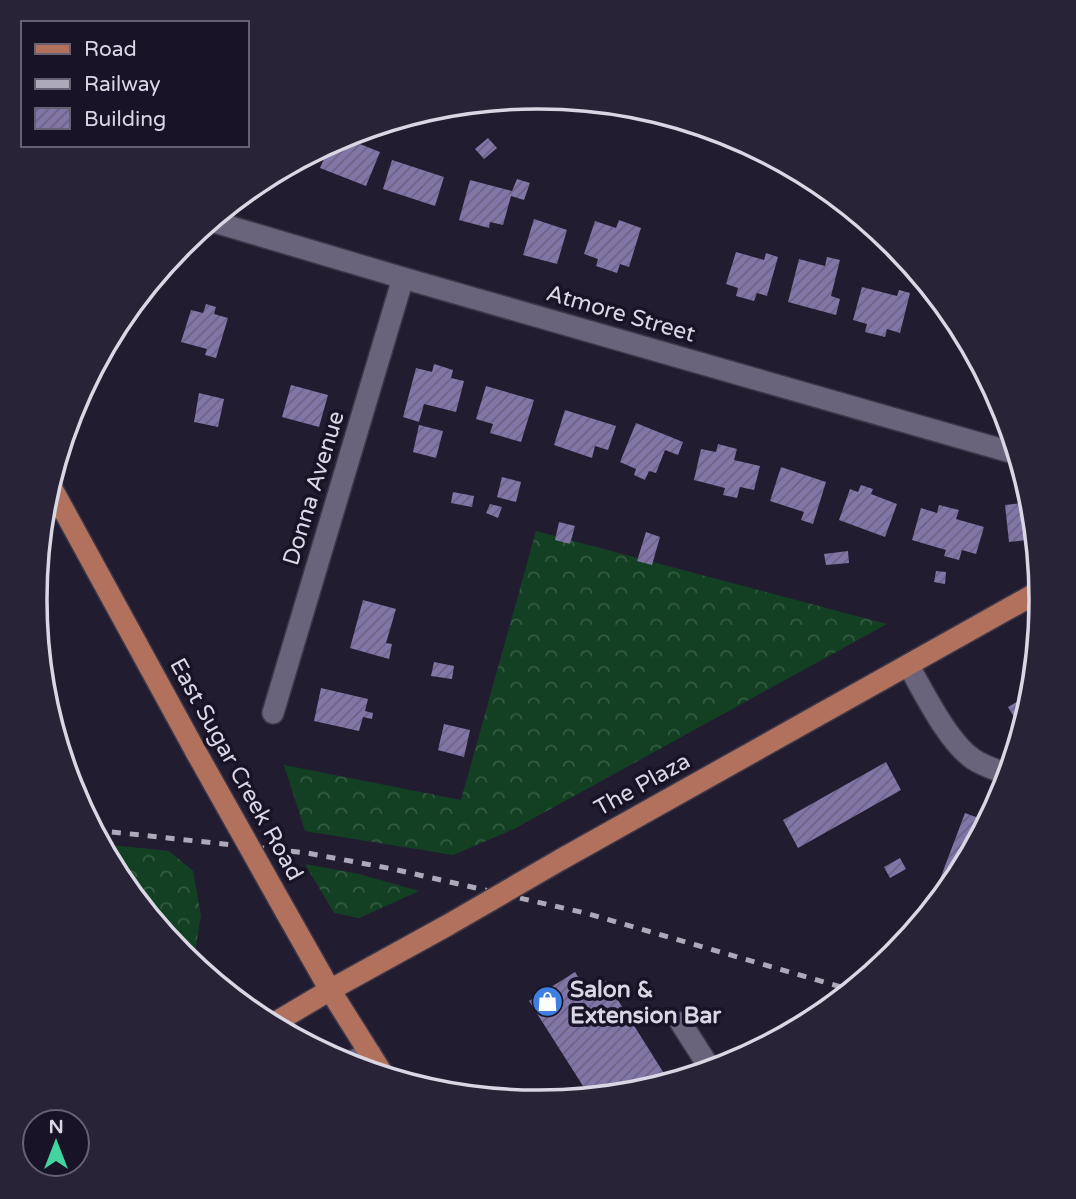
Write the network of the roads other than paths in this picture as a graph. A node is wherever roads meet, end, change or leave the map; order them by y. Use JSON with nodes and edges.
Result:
{"nodes":[{"id":1,"x":222,"y":224,"type":"edge"},
{"id":2,"x":403,"y":278,"type":"junction"},
{"id":3,"x":1006,"y":451,"type":"edge"},
{"id":4,"x":58,"y":500,"type":"edge"},
{"id":5,"x":1029,"y":597,"type":"edge"},
{"id":6,"x":908,"y":665,"type":"junction"},
{"id":7,"x":273,"y":713,"type":"dead end"},
{"id":8,"x":998,"y":770,"type":"edge"},
{"id":9,"x":330,"y":990,"type":"junction"},
{"id":10,"x":282,"y":1018,"type":"edge"},
{"id":11,"x":681,"y":1023,"type":"dead end"},
{"id":12,"x":370,"y":1053,"type":"junction"},
{"id":13,"x":361,"y":1057,"type":"edge"},
{"id":14,"x":705,"y":1061,"type":"edge"},
{"id":15,"x":376,"y":1062,"type":"edge"}],
"edges":[{"from":1,"to":2,"type":"street","name":"Atmore Street"},
{"from":2,"to":3,"type":"street","name":"Atmore Street"},
{"from":2,"to":7,"type":"street","name":"Donna Avenue"},
{"from":4,"to":9,"type":"main road","name":"East Sugar Creek Road","bridge":true},
{"from":5,"to":6,"type":"main road","name":"The Plaza"},
{"from":6,"to":8,"type":"street"},
{"from":6,"to":9,"type":"main road","name":"The Plaza","bridge":true},
{"from":9,"to":10,"type":"main road","name":"The Plaza"},
{"from":9,"to":12,"type":"main road","name":"East Sugar Creek Road"},
{"from":11,"to":14,"type":"street"},
{"from":12,"to":13,"type":"street"},
{"from":12,"to":15,"type":"main road","name":"East Sugar Creek Road"}]}
